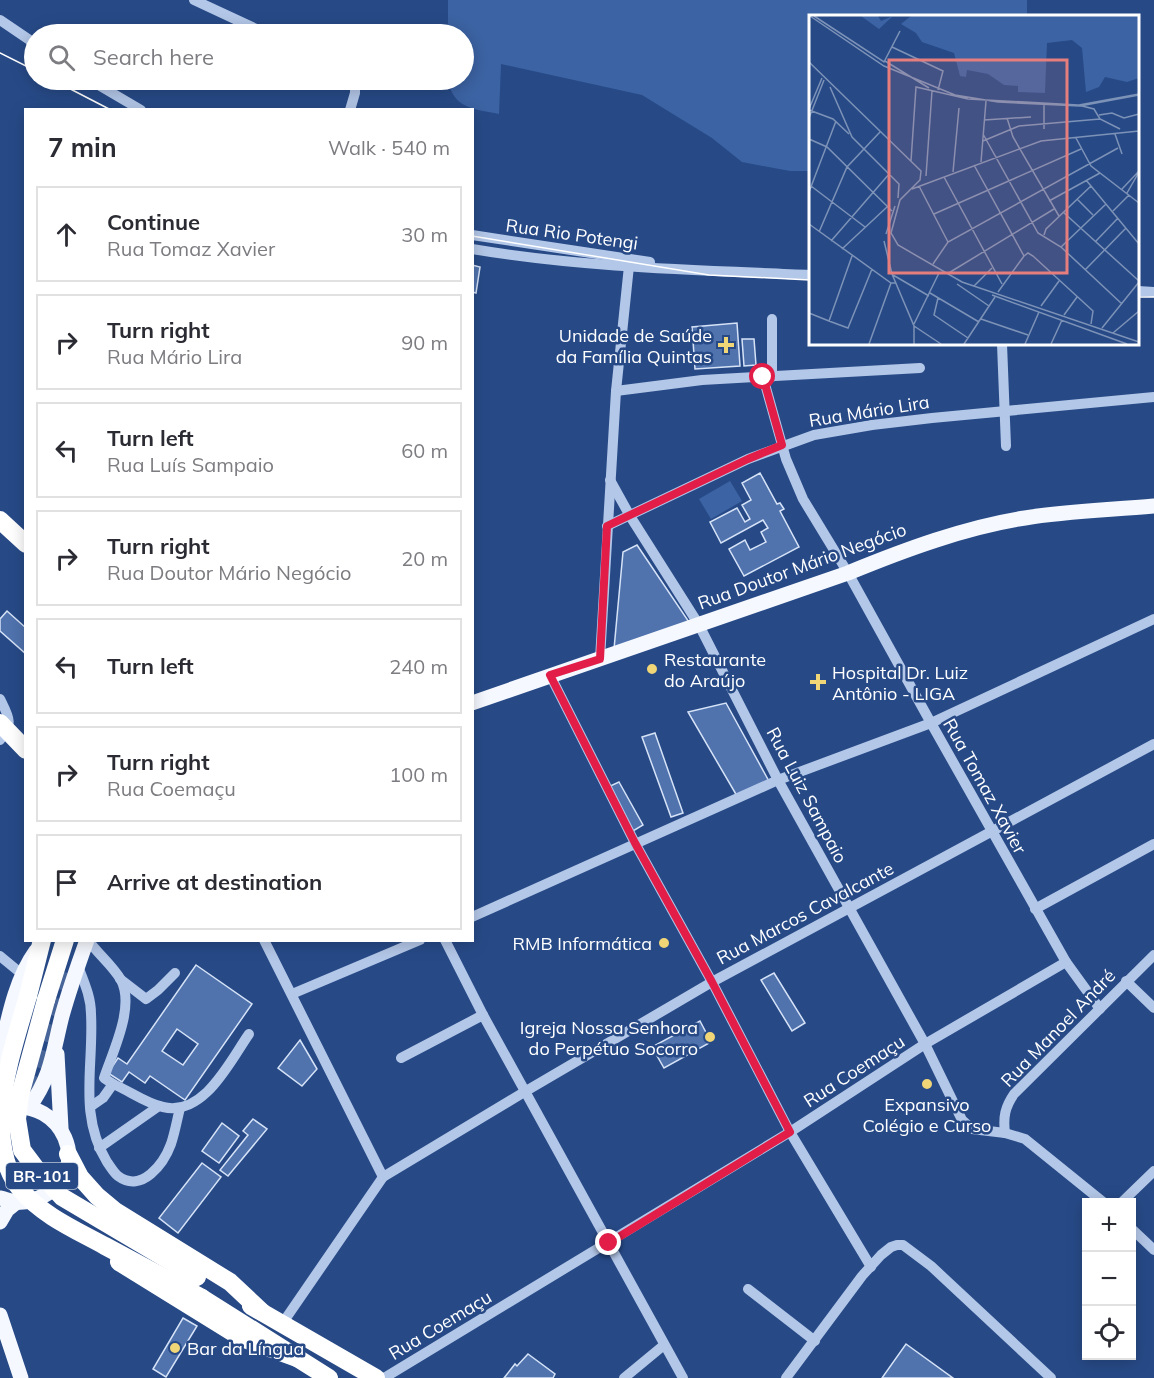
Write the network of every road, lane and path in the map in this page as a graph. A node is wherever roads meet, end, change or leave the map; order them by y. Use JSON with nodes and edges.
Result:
{"nodes":[{"id":1,"x":194,"y":0,"type":"edge"},
{"id":2,"x":0,"y":20,"type":"edge"},
{"id":3,"x":246,"y":24,"type":"edge"},
{"id":4,"x":24,"y":36,"type":"edge"},
{"id":5,"x":107,"y":90,"type":"edge"},
{"id":6,"x":355,"y":90,"type":"edge"},
{"id":7,"x":138,"y":108,"type":"edge"},
{"id":8,"x":351,"y":108,"type":"edge"},
{"id":9,"x":474,"y":235,"type":"edge"},
{"id":10,"x":474,"y":249,"type":"edge"},
{"id":11,"x":630,"y":266,"type":"junction"},
{"id":12,"x":667,"y":268,"type":"junction"},
{"id":13,"x":809,"y":275,"type":"edge"},
{"id":14,"x":1139,"y":291,"type":"edge"},
{"id":15,"x":1154,"y":292,"type":"edge"},
{"id":16,"x":772,"y":319,"type":"dead end"},
{"id":17,"x":1002,"y":345,"type":"edge"},
{"id":18,"x":920,"y":368,"type":"dead end"},
{"id":19,"x":768,"y":377,"type":"junction"},
{"id":20,"x":616,"y":391,"type":"junction"},
{"id":21,"x":1154,"y":397,"type":"edge"},
{"id":22,"x":1003,"y":410,"type":"junction"},
{"id":23,"x":782,"y":445,"type":"junction"},
{"id":24,"x":1006,"y":446,"type":"dead end"},
{"id":25,"x":610,"y":480,"type":"junction"},
{"id":26,"x":1154,"y":506,"type":"edge"},
{"id":27,"x":630,"y":516,"type":"junction"},
{"id":28,"x":0,"y":520,"type":"edge"},
{"id":29,"x":607,"y":526,"type":"junction"},
{"id":30,"x":24,"y":542,"type":"edge"},
{"id":31,"x":848,"y":573,"type":"junction"},
{"id":32,"x":1154,"y":619,"type":"edge"},
{"id":33,"x":699,"y":625,"type":"junction"},
{"id":34,"x":600,"y":659,"type":"junction"},
{"id":35,"x":550,"y":675,"type":"junction"},
{"id":36,"x":0,"y":699,"type":"edge"},
{"id":37,"x":474,"y":702,"type":"edge"},
{"id":38,"x":931,"y":723,"type":"junction"},
{"id":39,"x":3,"y":731,"type":"edge"},
{"id":40,"x":1154,"y":744,"type":"edge"},
{"id":41,"x":24,"y":748,"type":"edge"},
{"id":42,"x":778,"y":780,"type":"junction"},
{"id":43,"x":991,"y":831,"type":"junction"},
{"id":44,"x":635,"y":843,"type":"junction"},
{"id":45,"x":1154,"y":844,"type":"edge"},
{"id":46,"x":850,"y":908,"type":"junction"},
{"id":47,"x":1035,"y":909,"type":"junction"},
{"id":48,"x":474,"y":916,"type":"edge"},
{"id":49,"x":42,"y":942,"type":"edge"},
{"id":50,"x":64,"y":942,"type":"edge"},
{"id":51,"x":74,"y":942,"type":"edge"},
{"id":52,"x":87,"y":942,"type":"edge"},
{"id":53,"x":90,"y":942,"type":"edge"},
{"id":54,"x":265,"y":942,"type":"edge"},
{"id":55,"x":415,"y":942,"type":"edge"},
{"id":56,"x":446,"y":942,"type":"edge"},
{"id":57,"x":1154,"y":955,"type":"edge"},
{"id":58,"x":0,"y":956,"type":"edge"},
{"id":59,"x":1066,"y":962,"type":"junction"},
{"id":60,"x":72,"y":966,"type":"junction"},
{"id":61,"x":175,"y":973,"type":"dead end"},
{"id":62,"x":23,"y":975,"type":"junction"},
{"id":63,"x":120,"y":978,"type":"junction"},
{"id":64,"x":1125,"y":981,"type":"junction"},
{"id":65,"x":712,"y":982,"type":"junction"},
{"id":66,"x":292,"y":994,"type":"junction"},
{"id":67,"x":37,"y":998,"type":"junction"},
{"id":68,"x":1154,"y":1008,"type":"edge"},
{"id":69,"x":1100,"y":1009,"type":"junction"},
{"id":70,"x":483,"y":1015,"type":"junction"},
{"id":71,"x":249,"y":1034,"type":"dead end"},
{"id":72,"x":925,"y":1044,"type":"junction"},
{"id":73,"x":56,"y":1045,"type":"junction"},
{"id":74,"x":0,"y":1054,"type":"edge"},
{"id":75,"x":401,"y":1058,"type":"dead end"},
{"id":76,"x":113,"y":1084,"type":"junction"},
{"id":77,"x":526,"y":1091,"type":"junction"},
{"id":78,"x":159,"y":1106,"type":"junction"},
{"id":79,"x":29,"y":1107,"type":"junction"},
{"id":80,"x":90,"y":1107,"type":"junction"},
{"id":81,"x":180,"y":1108,"type":"junction"},
{"id":82,"x":0,"y":1110,"type":"edge"},
{"id":83,"x":61,"y":1128,"type":"junction"},
{"id":84,"x":790,"y":1132,"type":"junction"},
{"id":85,"x":1005,"y":1133,"type":"junction"},
{"id":86,"x":99,"y":1148,"type":"junction"},
{"id":87,"x":68,"y":1154,"type":"junction"},
{"id":88,"x":1154,"y":1171,"type":"edge"},
{"id":89,"x":383,"y":1177,"type":"junction"},
{"id":90,"x":0,"y":1198,"type":"edge"},
{"id":91,"x":1096,"y":1198,"type":"edge"},
{"id":92,"x":1127,"y":1198,"type":"edge"},
{"id":93,"x":20,"y":1202,"type":"junction"},
{"id":94,"x":0,"y":1222,"type":"edge"},
{"id":95,"x":1136,"y":1234,"type":"edge"},
{"id":96,"x":609,"y":1243,"type":"junction"},
{"id":97,"x":1154,"y":1250,"type":"edge"},
{"id":98,"x":871,"y":1267,"type":"junction"},
{"id":99,"x":748,"y":1289,"type":"dead end"},
{"id":100,"x":262,"y":1312,"type":"junction"},
{"id":101,"x":0,"y":1315,"type":"edge"},
{"id":102,"x":282,"y":1324,"type":"junction"},
{"id":103,"x":816,"y":1341,"type":"junction"},
{"id":104,"x":664,"y":1345,"type":"junction"},
{"id":105,"x":297,"y":1358,"type":"junction"},
{"id":106,"x":21,"y":1378,"type":"edge"},
{"id":107,"x":328,"y":1378,"type":"edge"},
{"id":108,"x":376,"y":1378,"type":"edge"},
{"id":109,"x":384,"y":1378,"type":"edge"},
{"id":110,"x":624,"y":1378,"type":"edge"},
{"id":111,"x":683,"y":1378,"type":"edge"},
{"id":112,"x":786,"y":1378,"type":"edge"},
{"id":113,"x":1050,"y":1378,"type":"edge"}],
"edges":[{"from":1,"to":3,"type":"street"},
{"from":2,"to":4,"type":"street"},
{"from":5,"to":7,"type":"street"},
{"from":6,"to":8,"type":"street"},
{"from":9,"to":12,"type":"street","name":"Rua Rio Potengi"},
{"from":10,"to":11,"type":"street","name":"Rua Rio Potengi"},
{"from":11,"to":12,"type":"street","name":"Rua Rio Potengi"},
{"from":11,"to":20,"type":"street"},
{"from":12,"to":13,"type":"street","name":"Rua Rio Potengi"},
{"from":14,"to":15,"type":"street"},
{"from":16,"to":19,"type":"street","name":"Rua Tomaz Xavier"},
{"from":17,"to":22,"type":"street"},
{"from":18,"to":19,"type":"street"},
{"from":19,"to":20,"type":"street"},
{"from":19,"to":23,"type":"street","name":"Rua Tomaz Xavier"},
{"from":20,"to":25,"type":"street"},
{"from":21,"to":22,"type":"street","name":"Rua Mário Lira"},
{"from":22,"to":23,"type":"street","name":"Rua Mário Lira"},
{"from":22,"to":24,"type":"street"},
{"from":23,"to":27,"type":"street","name":"Rua Mário Lira"},
{"from":23,"to":31,"type":"street","name":"Rua Tomaz Xavier"},
{"from":25,"to":27,"type":"street","name":"Rua Luiz Sampaio"},
{"from":25,"to":29,"type":"street"},
{"from":26,"to":31,"type":"main road","name":"Rua Doutor Mário Negócio"},
{"from":27,"to":29,"type":"street","name":"Rua Mário Lira"},
{"from":27,"to":33,"type":"street","name":"Rua Luiz Sampaio"},
{"from":28,"to":30,"type":"highway"},
{"from":29,"to":34,"type":"street"},
{"from":31,"to":33,"type":"main road","name":"Rua Doutor Mário Negócio"},
{"from":31,"to":38,"type":"street","name":"Rua Tomaz Xavier"},
{"from":32,"to":38,"type":"street"},
{"from":33,"to":34,"type":"main road","name":"Rua Doutor Mário Negócio"},
{"from":33,"to":42,"type":"street","name":"Rua Luiz Sampaio"},
{"from":34,"to":35,"type":"main road","name":"Rua Doutor Mário Negócio"},
{"from":35,"to":37,"type":"main road","name":"Rua Doutor Mário Negócio"},
{"from":35,"to":44,"type":"street"},
{"from":36,"to":39,"type":"street"},
{"from":38,"to":42,"type":"street"},
{"from":38,"to":43,"type":"street","name":"Rua Tomaz Xavier"},
{"from":39,"to":41,"type":"highway"},
{"from":40,"to":43,"type":"street","name":"Rua Marcos Cavalcante"},
{"from":42,"to":44,"type":"street"},
{"from":42,"to":46,"type":"street","name":"Rua Luiz Sampaio"},
{"from":43,"to":46,"type":"street","name":"Rua Marcos Cavalcante"},
{"from":43,"to":47,"type":"street","name":"Rua Tomaz Xavier"},
{"from":44,"to":48,"type":"street"},
{"from":44,"to":65,"type":"street"},
{"from":45,"to":47,"type":"street"},
{"from":46,"to":65,"type":"street","name":"Rua Marcos Cavalcante"},
{"from":46,"to":72,"type":"street","name":"Rua Luiz Sampaio"},
{"from":47,"to":59,"type":"street","name":"Rua Tomaz Xavier"},
{"from":49,"to":62,"type":"main road"},
{"from":49,"to":67,"type":"highway","number":"BR-101"},
{"from":50,"to":67,"type":"highway","number":"BR-101"},
{"from":51,"to":60,"type":"highway"},
{"from":52,"to":60,"type":"main road"},
{"from":53,"to":63,"type":"street"},
{"from":54,"to":66,"type":"street"},
{"from":55,"to":66,"type":"street"},
{"from":56,"to":70,"type":"street"},
{"from":57,"to":64,"type":"street","name":"Rua Manoel André"},
{"from":58,"to":62,"type":"street"},
{"from":59,"to":69,"type":"street","name":"Rua Tomaz Xavier"},
{"from":59,"to":72,"type":"street","name":"Rua Coemaçu"},
{"from":60,"to":73,"type":"main road"},
{"from":60,"to":80,"type":"street"},
{"from":61,"to":63,"type":"street"},
{"from":62,"to":74,"type":"main road"},
{"from":63,"to":76,"type":"street"},
{"from":64,"to":68,"type":"street"},
{"from":64,"to":69,"type":"street","name":"Rua Manoel André"},
{"from":65,"to":77,"type":"street","name":"Rua Marcos Cavalcante"},
{"from":65,"to":84,"type":"street"},
{"from":66,"to":89,"type":"street"},
{"from":67,"to":100,"type":"highway","number":"BR-101","bridge":true},
{"from":67,"to":105,"type":"highway","number":"BR-101","bridge":true},
{"from":69,"to":85,"type":"street","name":"Rua Manoel André"},
{"from":70,"to":75,"type":"street"},
{"from":70,"to":77,"type":"street"},
{"from":71,"to":81,"type":"street"},
{"from":72,"to":84,"type":"street","name":"Rua Coemaçu"},
{"from":72,"to":85,"type":"street","name":"Rua Luiz Sampaio"},
{"from":73,"to":79,"type":"main road"},
{"from":73,"to":83,"type":"main road"},
{"from":76,"to":78,"type":"street"},
{"from":76,"to":80,"type":"street"},
{"from":77,"to":89,"type":"street","name":"Rua Marcos Cavalcante"},
{"from":77,"to":96,"type":"street"},
{"from":78,"to":81,"type":"street"},
{"from":78,"to":86,"type":"street"},
{"from":79,"to":82,"type":"main road"},
{"from":79,"to":83,"type":"main road"},
{"from":80,"to":86,"type":"street"},
{"from":81,"to":86,"type":"street"},
{"from":83,"to":87,"type":"main road"},
{"from":84,"to":96,"type":"street","name":"Rua Coemaçu"},
{"from":84,"to":98,"type":"street"},
{"from":85,"to":91,"type":"street","name":"Rua Luiz Sampaio"},
{"from":87,"to":93,"type":"main road"},
{"from":87,"to":100,"type":"highway"},
{"from":88,"to":92,"type":"street"},
{"from":89,"to":102,"type":"street","name":"Rua Marcos Cavalcante"},
{"from":90,"to":93,"type":"main road"},
{"from":93,"to":94,"type":"main road"},
{"from":93,"to":105,"type":"highway"},
{"from":95,"to":97,"type":"street"},
{"from":96,"to":104,"type":"street"},
{"from":96,"to":109,"type":"street","name":"Rua Coemaçu"},
{"from":98,"to":103,"type":"street"},
{"from":98,"to":113,"type":"street"},
{"from":99,"to":103,"type":"street"},
{"from":100,"to":102,"type":"highway","number":"BR-101"},
{"from":101,"to":106,"type":"main road"},
{"from":102,"to":108,"type":"highway","number":"BR-101"},
{"from":103,"to":112,"type":"street"},
{"from":104,"to":110,"type":"street"},
{"from":104,"to":111,"type":"street"},
{"from":105,"to":107,"type":"highway","number":"BR-101"}]}
